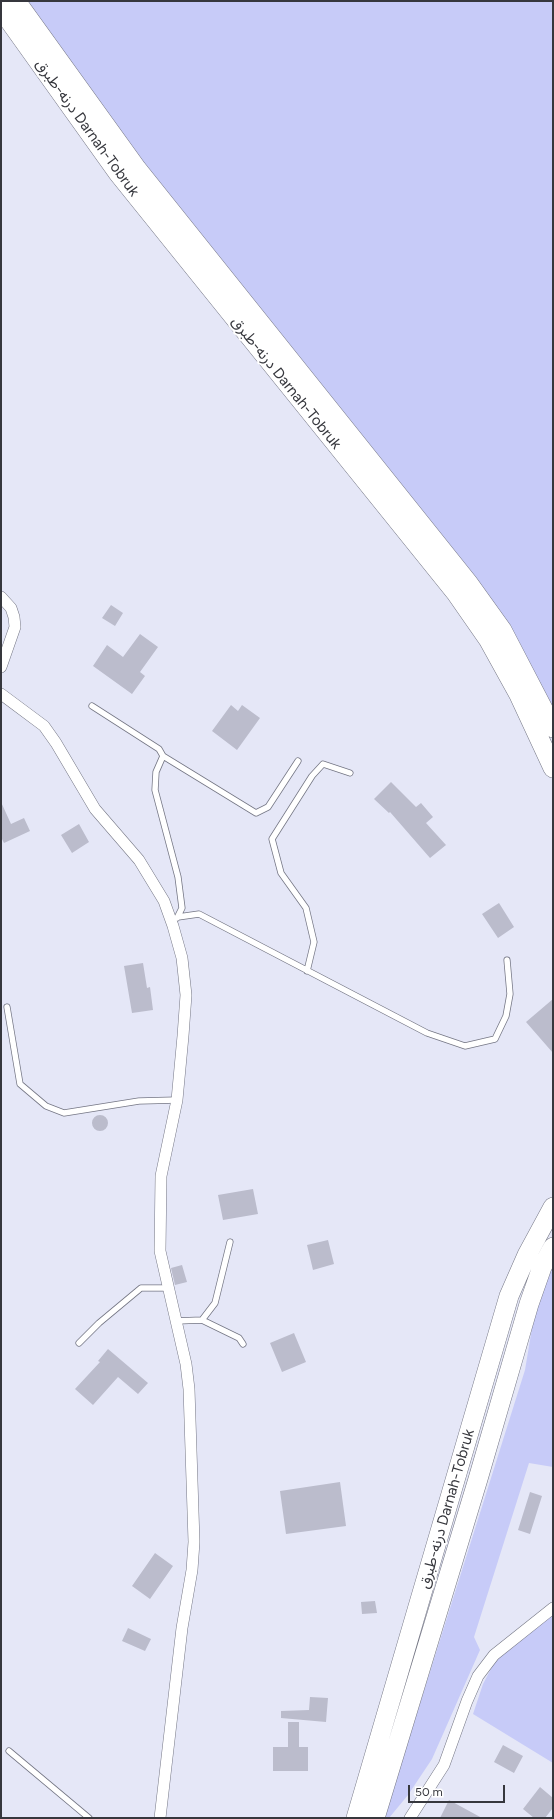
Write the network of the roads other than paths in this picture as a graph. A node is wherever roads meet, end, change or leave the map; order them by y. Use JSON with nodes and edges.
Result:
{"nodes":[{"id":1,"x":16,"y":1,"type":"edge"},
{"id":2,"x":1,"y":9,"type":"edge"},
{"id":3,"x":1,"y":597,"type":"edge"},
{"id":4,"x":1,"y":667,"type":"edge"},
{"id":5,"x":1,"y":694,"type":"edge"},
{"id":6,"x":92,"y":706,"type":"dead end"},
{"id":7,"x":553,"y":728,"type":"edge"},
{"id":8,"x":163,"y":756,"type":"junction"},
{"id":9,"x":298,"y":761,"type":"dead end"},
{"id":10,"x":553,"y":768,"type":"edge"},
{"id":11,"x":350,"y":773,"type":"dead end"},
{"id":12,"x":175,"y":921,"type":"junction"},
{"id":13,"x":507,"y":960,"type":"dead end"},
{"id":14,"x":308,"y":971,"type":"junction"},
{"id":15,"x":7,"y":1007,"type":"dead end"},
{"id":16,"x":177,"y":1100,"type":"junction"},
{"id":17,"x":553,"y":1207,"type":"edge"},
{"id":18,"x":230,"y":1242,"type":"dead end"},
{"id":19,"x":553,"y":1247,"type":"edge"},
{"id":20,"x":169,"y":1288,"type":"junction"},
{"id":21,"x":202,"y":1320,"type":"junction"},
{"id":22,"x":176,"y":1321,"type":"junction"},
{"id":23,"x":79,"y":1343,"type":"dead end"},
{"id":24,"x":243,"y":1344,"type":"dead end"},
{"id":25,"x":553,"y":1608,"type":"edge"},
{"id":26,"x":9,"y":1751,"type":"dead end"},
{"id":27,"x":89,"y":1818,"type":"edge"},
{"id":28,"x":160,"y":1818,"type":"edge"},
{"id":29,"x":356,"y":1818,"type":"edge"},
{"id":30,"x":375,"y":1818,"type":"edge"},
{"id":31,"x":410,"y":1818,"type":"edge"}],
"edges":[{"from":1,"to":7,"type":"highway","name":"درنه-طبرق Darnah-Tobruk"},
{"from":2,"to":10,"type":"highway","name":"درنه-طبرق Darnah-Tobruk"},
{"from":3,"to":4,"type":"street"},
{"from":5,"to":12,"type":"street"},
{"from":6,"to":8,"type":"lane"},
{"from":8,"to":9,"type":"lane"},
{"from":8,"to":12,"type":"lane"},
{"from":11,"to":14,"type":"lane"},
{"from":12,"to":14,"type":"lane"},
{"from":12,"to":16,"type":"street"},
{"from":13,"to":14,"type":"lane"},
{"from":15,"to":16,"type":"lane"},
{"from":16,"to":20,"type":"street"},
{"from":17,"to":29,"type":"highway","name":"درنه-طبرق Darnah-Tobruk"},
{"from":18,"to":21,"type":"lane"},
{"from":19,"to":30,"type":"highway","name":"درنه-طبرق Darnah-Tobruk"},
{"from":20,"to":22,"type":"street"},
{"from":20,"to":23,"type":"lane"},
{"from":21,"to":22,"type":"lane"},
{"from":21,"to":24,"type":"lane"},
{"from":22,"to":28,"type":"street"},
{"from":25,"to":31,"type":"street"},
{"from":26,"to":27,"type":"lane"}]}
